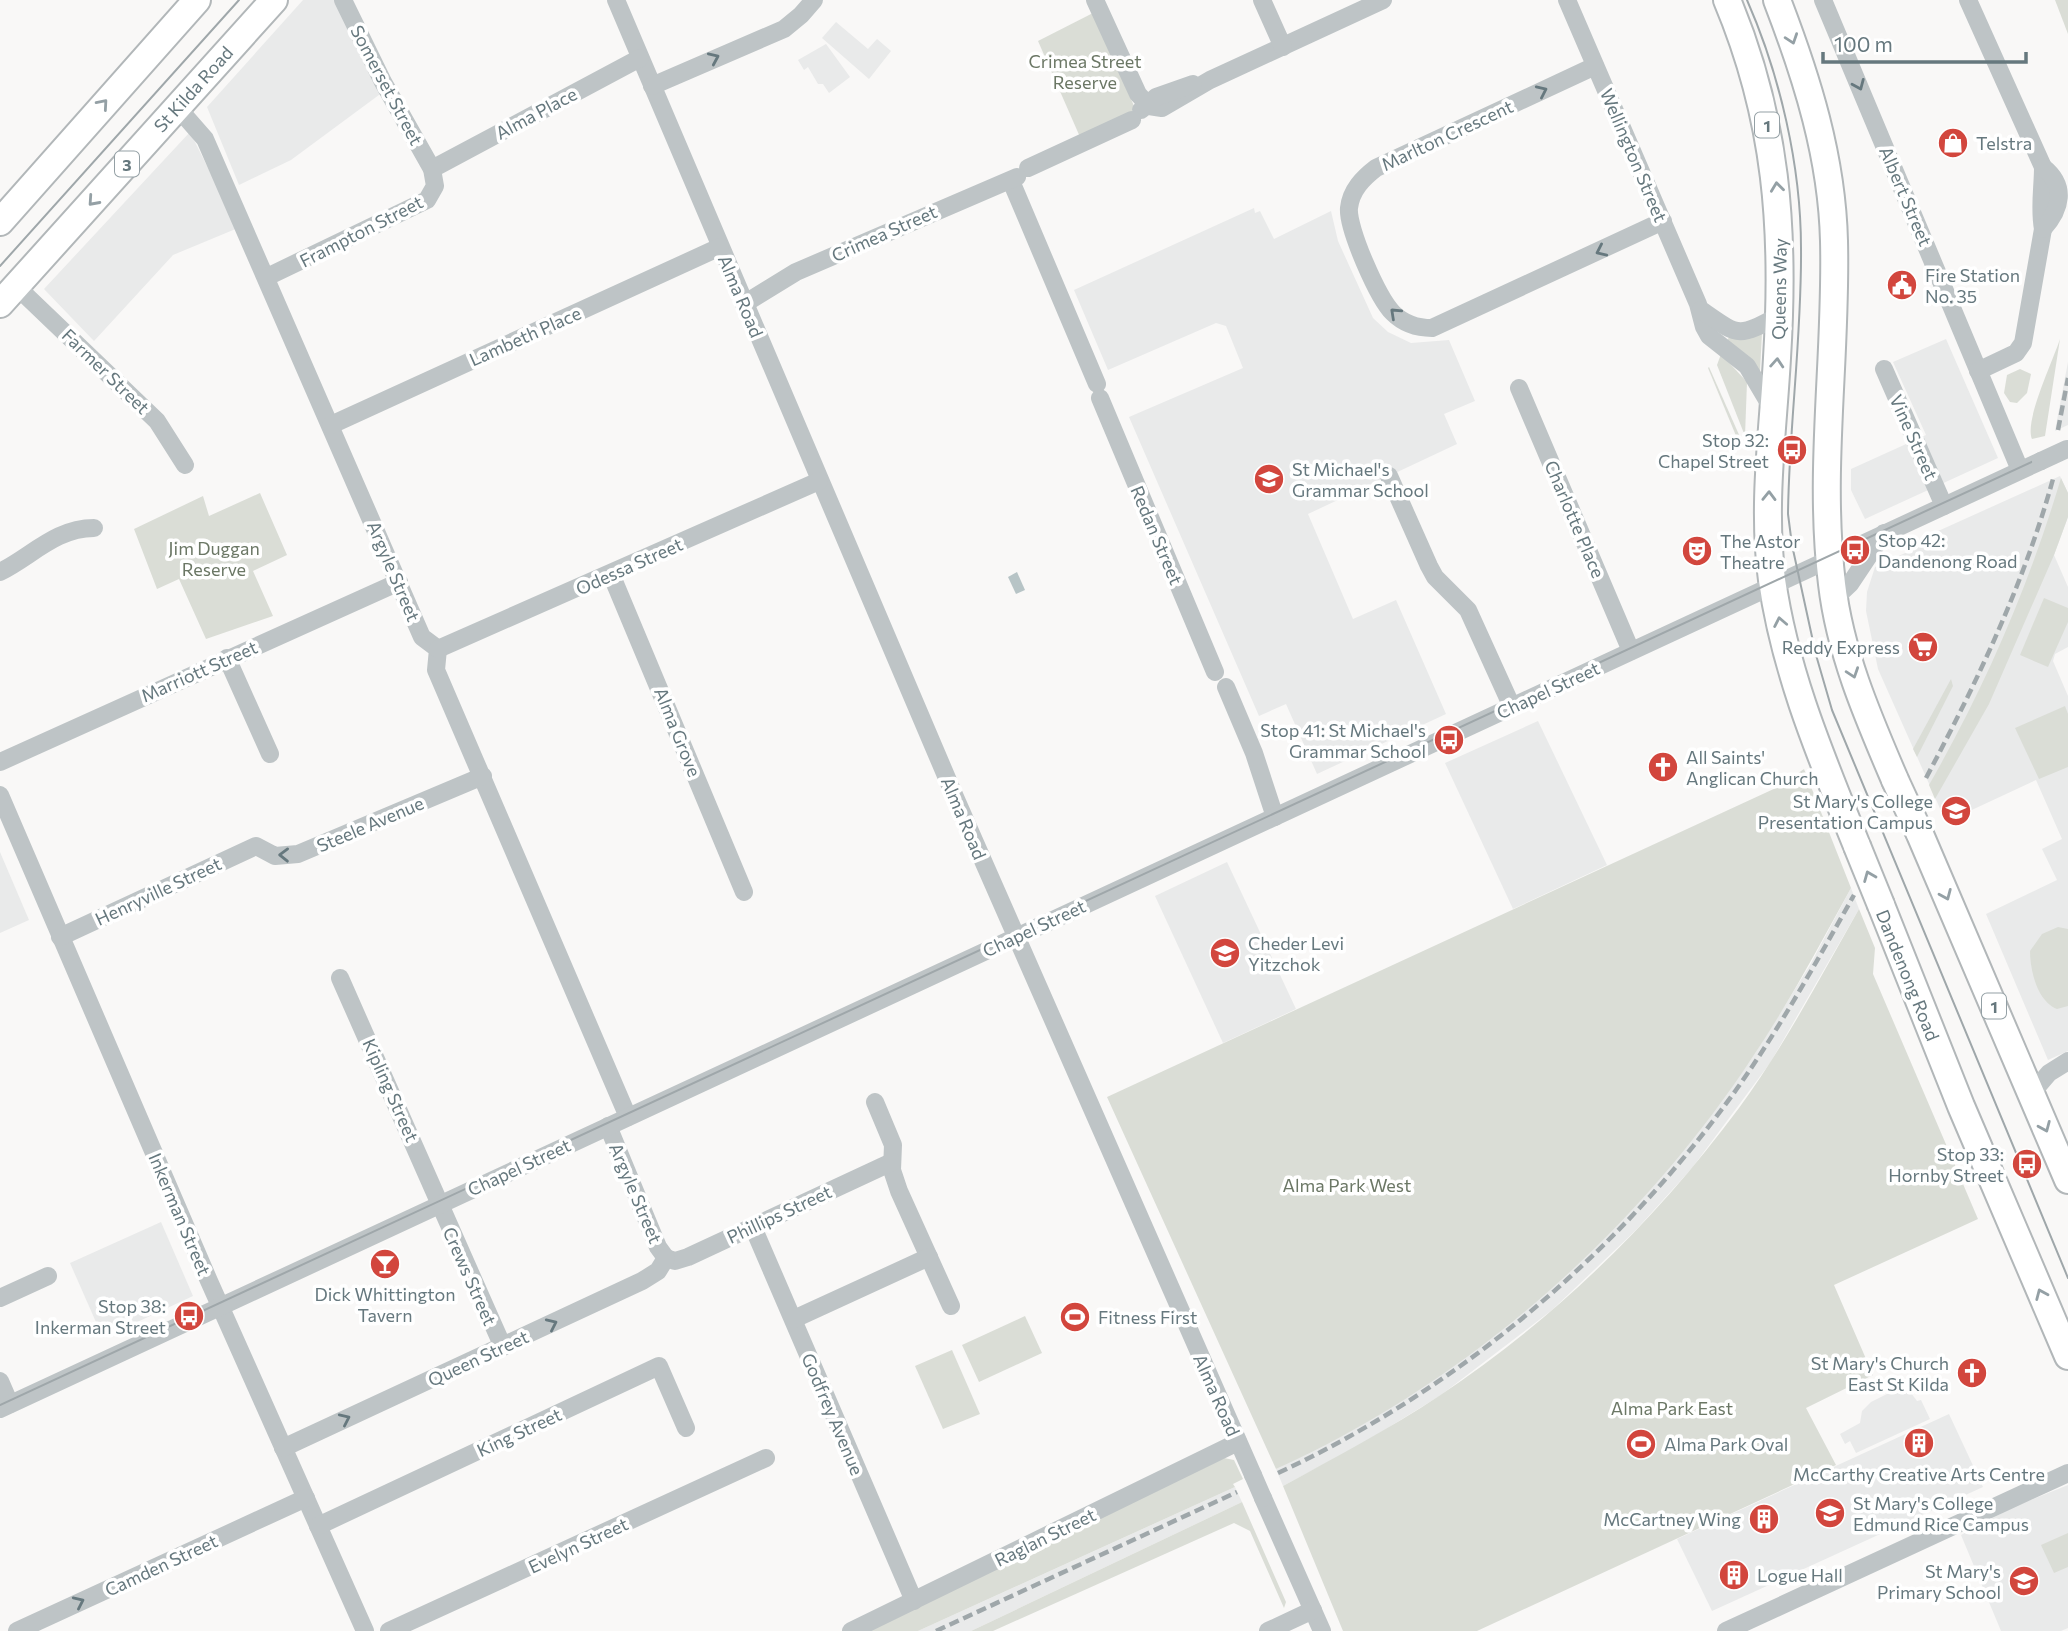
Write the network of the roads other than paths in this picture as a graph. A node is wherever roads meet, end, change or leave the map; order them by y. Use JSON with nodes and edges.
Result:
{"nodes":[{"id":1,"x":197,"y":0,"type":"edge"},
{"id":2,"x":274,"y":0,"type":"edge"},
{"id":3,"x":343,"y":0,"type":"edge"},
{"id":4,"x":616,"y":0,"type":"edge"},
{"id":5,"x":814,"y":0,"type":"edge"},
{"id":6,"x":1095,"y":0,"type":"edge"},
{"id":7,"x":1262,"y":0,"type":"edge"},
{"id":8,"x":1383,"y":0,"type":"edge"},
{"id":9,"x":1567,"y":0,"type":"edge"},
{"id":10,"x":1727,"y":0,"type":"edge"},
{"id":11,"x":1777,"y":0,"type":"edge"},
{"id":12,"x":1823,"y":0,"type":"edge"},
{"id":13,"x":1968,"y":0,"type":"edge"},
{"id":14,"x":1283,"y":47,"type":"junction"},
{"id":15,"x":640,"y":58,"type":"junction"},
{"id":16,"x":1595,"y":66,"type":"junction"},
{"id":17,"x":652,"y":86,"type":"junction"},
{"id":18,"x":177,"y":107,"type":"junction"},
{"id":19,"x":1140,"y":111,"type":"junction"},
{"id":20,"x":432,"y":169,"type":"junction"},
{"id":21,"x":1019,"y":175,"type":"junction"},
{"id":22,"x":3,"y":211,"type":"edge"},
{"id":23,"x":1662,"y":221,"type":"junction"},
{"id":24,"x":720,"y":247,"type":"junction"},
{"id":25,"x":267,"y":277,"type":"junction"},
{"id":26,"x":8,"y":295,"type":"edge"},
{"id":27,"x":741,"y":297,"type":"junction"},
{"id":28,"x":1701,"y":310,"type":"junction"},
{"id":29,"x":1780,"y":315,"type":"junction"},
{"id":30,"x":1884,"y":369,"type":"dead end"},
{"id":31,"x":1978,"y":371,"type":"junction"},
{"id":32,"x":1519,"y":388,"type":"dead end"},
{"id":33,"x":1773,"y":410,"type":"junction"},
{"id":34,"x":331,"y":425,"type":"junction"},
{"id":35,"x":2068,"y":449,"type":"edge"},
{"id":36,"x":185,"y":465,"type":"dead end"},
{"id":37,"x":2020,"y":470,"type":"junction"},
{"id":38,"x":1389,"y":476,"type":"dead end"},
{"id":39,"x":819,"y":481,"type":"junction"},
{"id":40,"x":1944,"y":506,"type":"junction"},
{"id":41,"x":94,"y":528,"type":"dead end"},
{"id":42,"x":1884,"y":533,"type":"junction"},
{"id":43,"x":1830,"y":558,"type":"junction"},
{"id":44,"x":0,"y":572,"type":"edge"},
{"id":45,"x":611,"y":574,"type":"junction"},
{"id":46,"x":399,"y":582,"type":"junction"},
{"id":47,"x":1773,"y":585,"type":"junction"},
{"id":48,"x":1834,"y":599,"type":"junction"},
{"id":49,"x":438,"y":649,"type":"junction"},
{"id":50,"x":1631,"y":651,"type":"junction"},
{"id":51,"x":227,"y":658,"type":"junction"},
{"id":52,"x":1512,"y":707,"type":"junction"},
{"id":53,"x":270,"y":754,"type":"dead end"},
{"id":54,"x":0,"y":762,"type":"edge"},
{"id":55,"x":483,"y":776,"type":"junction"},
{"id":56,"x":0,"y":795,"type":"edge"},
{"id":57,"x":1281,"y":814,"type":"junction"},
{"id":58,"x":257,"y":846,"type":"joint"},
{"id":59,"x":744,"y":891,"type":"dead end"},
{"id":60,"x":60,"y":936,"type":"junction"},
{"id":61,"x":1016,"y":937,"type":"junction"},
{"id":62,"x":340,"y":978,"type":"dead end"},
{"id":63,"x":2068,"y":1061,"type":"edge"},
{"id":64,"x":2031,"y":1094,"type":"junction"},
{"id":65,"x":875,"y":1102,"type":"dead end"},
{"id":66,"x":628,"y":1117,"type":"junction"},
{"id":67,"x":608,"y":1126,"type":"junction"},
{"id":68,"x":892,"y":1162,"type":"junction"},
{"id":69,"x":2068,"y":1180,"type":"edge"},
{"id":70,"x":439,"y":1204,"type":"junction"},
{"id":71,"x":752,"y":1227,"type":"junction"},
{"id":72,"x":929,"y":1257,"type":"junction"},
{"id":73,"x":666,"y":1258,"type":"junction"},
{"id":74,"x":48,"y":1276,"type":"dead end"},
{"id":75,"x":0,"y":1298,"type":"edge"},
{"id":76,"x":220,"y":1306,"type":"junction"},
{"id":77,"x":951,"y":1306,"type":"dead end"},
{"id":78,"x":794,"y":1319,"type":"junction"},
{"id":79,"x":503,"y":1347,"type":"junction"},
{"id":80,"x":2068,"y":1356,"type":"edge"},
{"id":81,"x":0,"y":1381,"type":"edge"},
{"id":82,"x":5,"y":1406,"type":"edge"},
{"id":83,"x":686,"y":1427,"type":"dead end"},
{"id":84,"x":1238,"y":1441,"type":"junction"},
{"id":85,"x":283,"y":1448,"type":"junction"},
{"id":86,"x":766,"y":1458,"type":"dead end"},
{"id":87,"x":2067,"y":1474,"type":"edge"},
{"id":88,"x":306,"y":1498,"type":"junction"},
{"id":89,"x":318,"y":1526,"type":"junction"},
{"id":90,"x":914,"y":1601,"type":"junction"},
{"id":91,"x":1313,"y":1610,"type":"junction"},
{"id":92,"x":17,"y":1631,"type":"edge"},
{"id":93,"x":365,"y":1631,"type":"edge"},
{"id":94,"x":389,"y":1631,"type":"edge"},
{"id":95,"x":851,"y":1631,"type":"edge"},
{"id":96,"x":1268,"y":1631,"type":"edge"},
{"id":97,"x":1322,"y":1631,"type":"edge"},
{"id":98,"x":1726,"y":1631,"type":"edge"}],
"edges":[{"from":22,"to":1,"type":"highway","one_way":true},
{"from":2,"to":18,"type":"highway","name":"St Kilda Road","number":"3"},
{"from":3,"to":20,"type":"street","name":"Somerset Street"},
{"from":4,"to":15,"type":"street","name":"Alma Road"},
{"from":17,"to":5,"type":"street","one_way":true},
{"from":6,"to":19,"type":"street"},
{"from":7,"to":14,"type":"street"},
{"from":8,"to":14,"type":"street","name":"Crimea Street"},
{"from":9,"to":16,"type":"street","name":"Wellington Street"},
{"from":29,"to":10,"type":"highway","name":"Queens Way","number":"1","one_way":true},
{"from":11,"to":43,"type":"highway","number":"1","one_way":true},
{"from":12,"to":31,"type":"street","name":"Albert Street","one_way":true},
{"from":13,"to":31,"type":"street"},
{"from":14,"to":19,"type":"street","name":"Crimea Street"},
{"from":15,"to":17,"type":"street","name":"Alma Road"},
{"from":15,"to":20,"type":"street","name":"Alma Place"},
{"from":16,"to":23,"type":"street","name":"Wellington Street"},
{"from":23,"to":16,"type":"street","name":"Marlton Crescent","one_way":true},
{"from":17,"to":24,"type":"street","name":"Alma Road"},
{"from":18,"to":25,"type":"street","name":"Argyle Street"},
{"from":18,"to":26,"type":"highway","name":"St Kilda Road","number":"3","one_way":true},
{"from":19,"to":21,"type":"street","name":"Crimea Street"},
{"from":20,"to":25,"type":"street","name":"Frampton Street"},
{"from":21,"to":27,"type":"street","name":"Crimea Street"},
{"from":21,"to":57,"type":"street","name":"Redan Street"},
{"from":23,"to":28,"type":"street","name":"Wellington Street"},
{"from":24,"to":27,"type":"street","name":"Alma Road"},
{"from":24,"to":34,"type":"street","name":"Lambeth Place"},
{"from":25,"to":34,"type":"street","name":"Argyle Street"},
{"from":26,"to":36,"type":"street","name":"Farmer Street"},
{"from":27,"to":39,"type":"street","name":"Alma Road"},
{"from":28,"to":29,"type":"street"},
{"from":28,"to":33,"type":"street","name":"Wellington Street"},
{"from":33,"to":29,"type":"highway","name":"Queens Way","number":"1","one_way":true},
{"from":30,"to":40,"type":"street","name":"Vine Street"},
{"from":31,"to":37,"type":"street","name":"Albert Street"},
{"from":32,"to":50,"type":"street","name":"Charlotte Place"},
{"from":47,"to":33,"type":"highway","name":"Queens Way","number":"1","one_way":true},
{"from":34,"to":46,"type":"street","name":"Argyle Street"},
{"from":35,"to":37,"type":"street","name":"Chapel Street","bridge":true},
{"from":37,"to":40,"type":"street","name":"Chapel Street"},
{"from":38,"to":52,"type":"street"},
{"from":39,"to":45,"type":"street","name":"Odessa Street"},
{"from":39,"to":61,"type":"street","name":"Alma Road"},
{"from":40,"to":42,"type":"street","name":"Chapel Street"},
{"from":41,"to":44,"type":"street"},
{"from":42,"to":43,"type":"street","name":"Chapel Street"},
{"from":42,"to":48,"type":"street"},
{"from":43,"to":47,"type":"street","name":"Chapel Street"},
{"from":43,"to":48,"type":"highway","number":"1"},
{"from":45,"to":49,"type":"street","name":"Odessa Street"},
{"from":45,"to":59,"type":"street","name":"Alma Grove"},
{"from":46,"to":49,"type":"street","name":"Argyle Street"},
{"from":46,"to":51,"type":"street","name":"Marriott Street"},
{"from":47,"to":50,"type":"street","name":"Chapel Street"},
{"from":80,"to":47,"type":"highway","name":"Dandenong Road","number":"1","one_way":true,"bridge":true},
{"from":48,"to":64,"type":"highway","number":"1","one_way":true,"bridge":true},
{"from":49,"to":55,"type":"street","name":"Argyle Street"},
{"from":50,"to":52,"type":"street","name":"Chapel Street"},
{"from":51,"to":53,"type":"street"},
{"from":51,"to":54,"type":"street","name":"Marriott Street"},
{"from":52,"to":57,"type":"street","name":"Chapel Street"},
{"from":55,"to":58,"type":"street","name":"Steele Avenue","one_way":true},
{"from":55,"to":66,"type":"street","name":"Argyle Street"},
{"from":56,"to":60,"type":"street","name":"Inkerman Street"},
{"from":57,"to":61,"type":"street","name":"Chapel Street"},
{"from":58,"to":60,"type":"street","name":"Henryville Street"},
{"from":60,"to":76,"type":"street","name":"Inkerman Street"},
{"from":61,"to":66,"type":"street","name":"Chapel Street"},
{"from":61,"to":84,"type":"street","name":"Alma Road"},
{"from":62,"to":70,"type":"street","name":"Kipling Street"},
{"from":63,"to":64,"type":"street"},
{"from":64,"to":69,"type":"highway","number":"1","one_way":true},
{"from":65,"to":68,"type":"street"},
{"from":66,"to":67,"type":"street","name":"Chapel Street"},
{"from":67,"to":70,"type":"street","name":"Chapel Street"},
{"from":67,"to":73,"type":"street","name":"Argyle Street"},
{"from":68,"to":71,"type":"street","name":"Phillips Street"},
{"from":68,"to":72,"type":"street"},
{"from":70,"to":76,"type":"street","name":"Chapel Street"},
{"from":70,"to":79,"type":"street","name":"Crews Street"},
{"from":71,"to":73,"type":"street","name":"Phillips Street"},
{"from":71,"to":78,"type":"street","name":"Godfrey Avenue"},
{"from":72,"to":77,"type":"street"},
{"from":72,"to":78,"type":"street"},
{"from":79,"to":73,"type":"street","name":"Queen Street","one_way":true},
{"from":74,"to":75,"type":"street"},
{"from":76,"to":82,"type":"street","name":"Chapel Street"},
{"from":76,"to":85,"type":"street","name":"Inkerman Street"},
{"from":78,"to":90,"type":"street","name":"Godfrey Avenue"},
{"from":85,"to":79,"type":"street","name":"Queen Street","one_way":true},
{"from":81,"to":82,"type":"street"},
{"from":83,"to":89,"type":"street","name":"King Street"},
{"from":84,"to":90,"type":"street","name":"Raglan Street"},
{"from":84,"to":91,"type":"street","name":"Alma Road","bridge":true},
{"from":85,"to":88,"type":"street","name":"Inkerman Street"},
{"from":86,"to":94,"type":"street","name":"Evelyn Street"},
{"from":87,"to":98,"type":"street"},
{"from":88,"to":89,"type":"street","name":"Inkerman Street"},
{"from":92,"to":88,"type":"street","name":"Camden Street","one_way":true},
{"from":89,"to":93,"type":"street","name":"Inkerman Street"},
{"from":90,"to":95,"type":"street","name":"Raglan Street"},
{"from":91,"to":96,"type":"street"},
{"from":91,"to":97,"type":"street","name":"Alma Road"}]}
